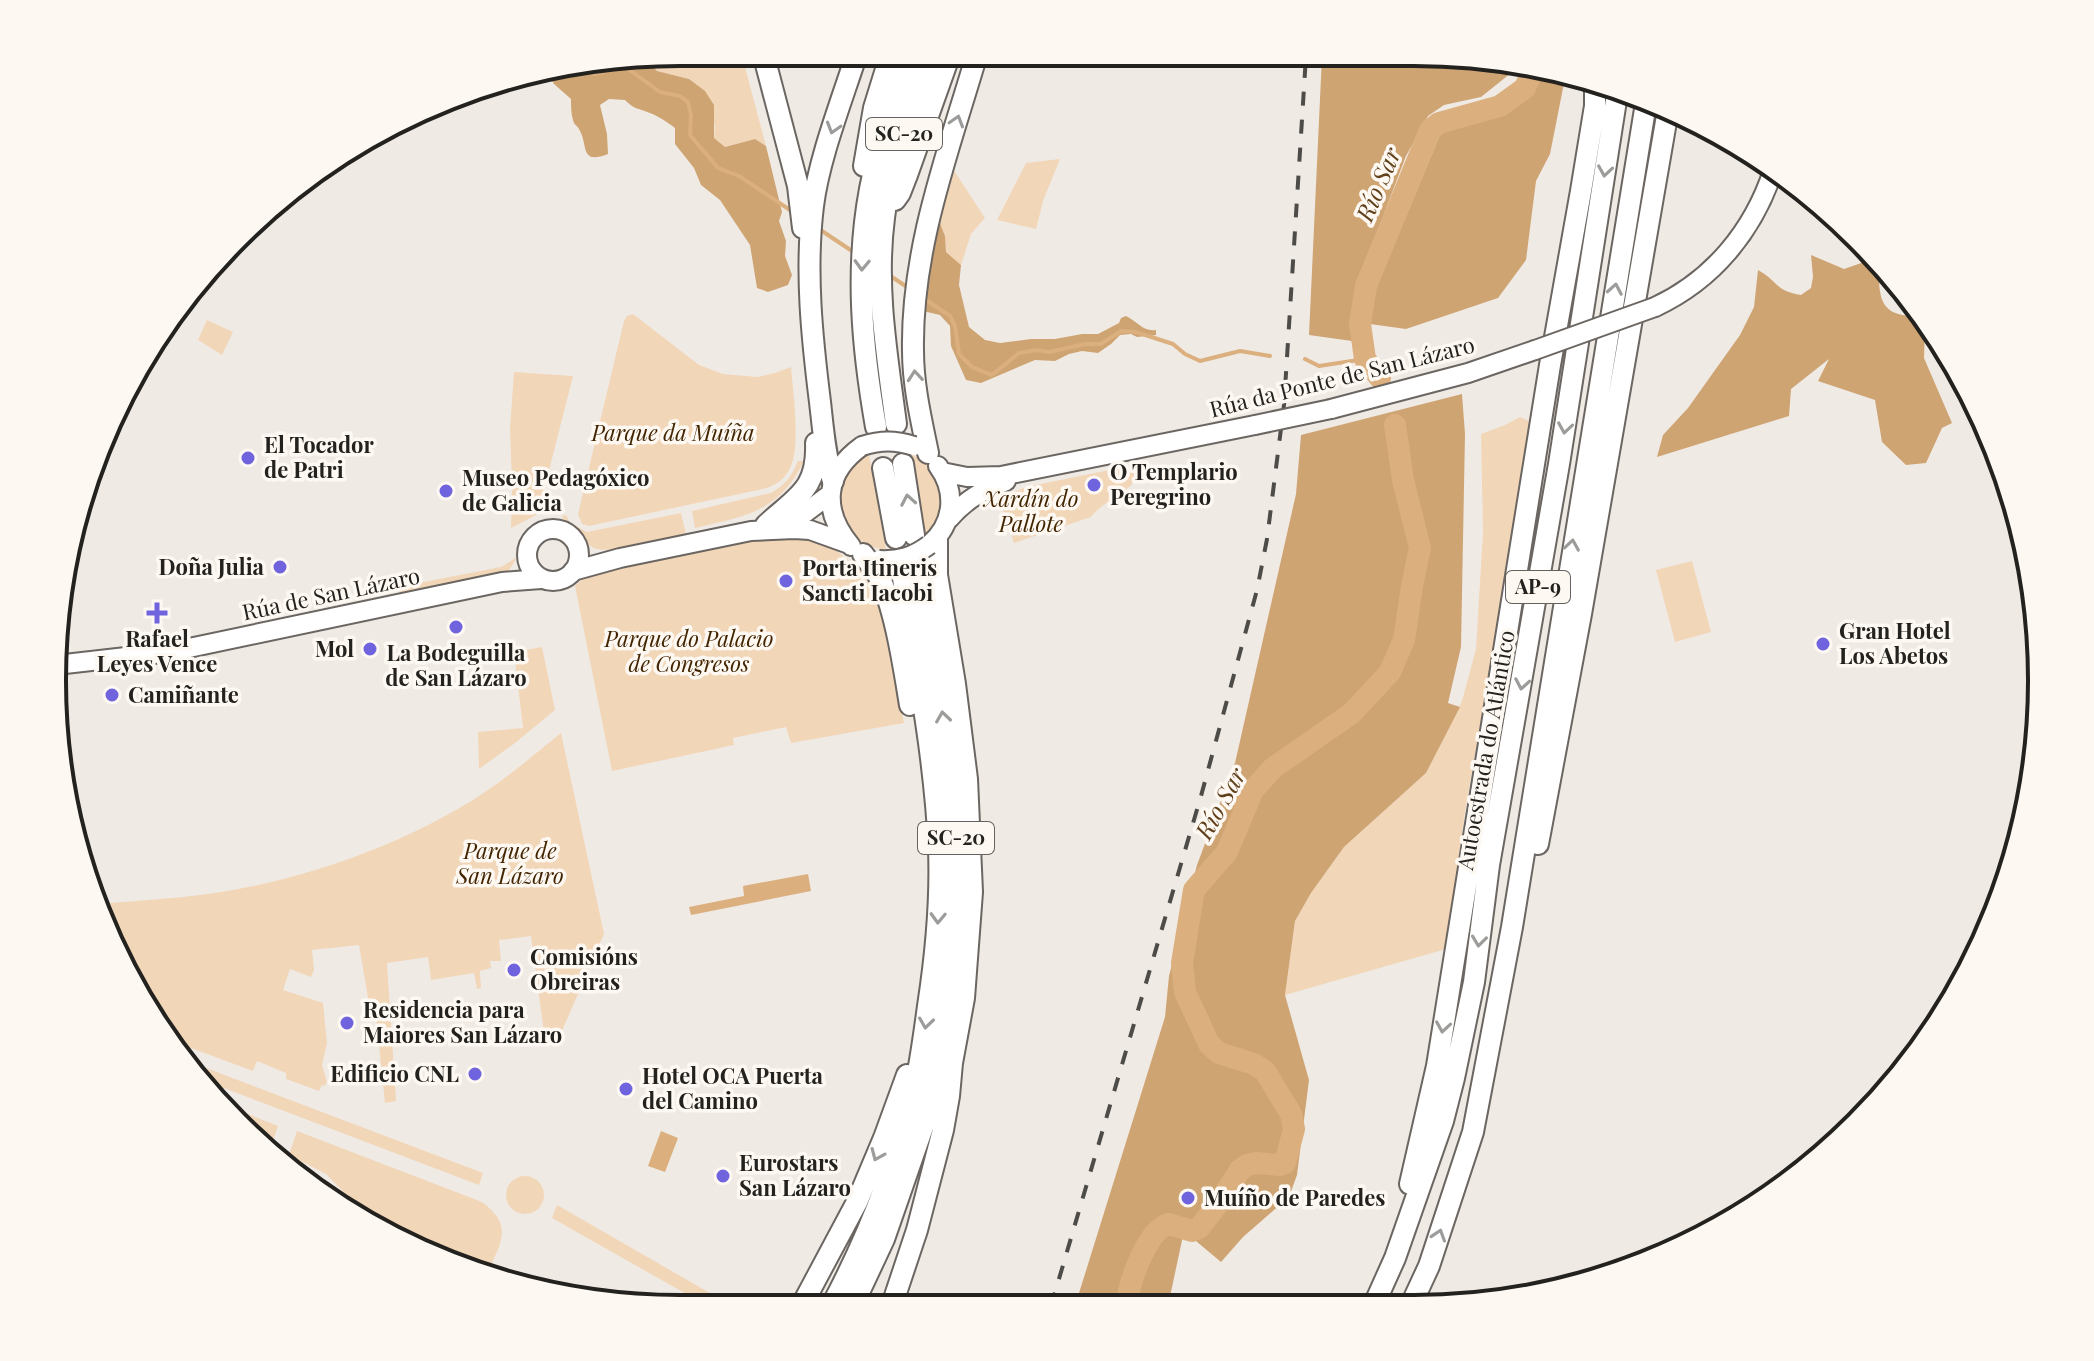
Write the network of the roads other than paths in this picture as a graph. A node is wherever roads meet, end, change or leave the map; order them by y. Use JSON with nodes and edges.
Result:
{"nodes":[{"id":1,"x":766,"y":66,"type":"edge"},
{"id":2,"x":853,"y":66,"type":"edge"},
{"id":3,"x":887,"y":66,"type":"edge"},
{"id":4,"x":908,"y":66,"type":"edge"},
{"id":5,"x":927,"y":66,"type":"edge"},
{"id":6,"x":946,"y":66,"type":"edge"},
{"id":7,"x":973,"y":66,"type":"edge"},
{"id":8,"x":1595,"y":94,"type":"edge"},
{"id":9,"x":1616,"y":101,"type":"edge"},
{"id":10,"x":1645,"y":111,"type":"edge"},
{"id":11,"x":1666,"y":121,"type":"edge"},
{"id":12,"x":1769,"y":180,"type":"edge"},
{"id":13,"x":870,"y":188,"type":"junction"},
{"id":14,"x":884,"y":217,"type":"junction"},
{"id":15,"x":808,"y":270,"type":"junction"},
{"id":16,"x":816,"y":372,"type":"junction"},
{"id":17,"x":921,"y":449,"type":"junction"},
{"id":18,"x":893,"y":466,"type":"dead end"},
{"id":19,"x":1033,"y":471,"type":"junction"},
{"id":20,"x":942,"y":472,"type":"junction"},
{"id":21,"x":831,"y":488,"type":"junction"},
{"id":22,"x":949,"y":519,"type":"junction"},
{"id":23,"x":758,"y":528,"type":"junction"},
{"id":24,"x":919,"y":539,"type":"junction"},
{"id":25,"x":577,"y":546,"type":"junction"},
{"id":26,"x":864,"y":553,"type":"junction"},
{"id":27,"x":527,"y":558,"type":"junction"},
{"id":28,"x":620,"y":558,"type":"junction"},
{"id":29,"x":573,"y":571,"type":"junction"},
{"id":30,"x":541,"y":579,"type":"junction"},
{"id":31,"x":502,"y":582,"type":"junction"},
{"id":32,"x":170,"y":652,"type":"junction"},
{"id":33,"x":66,"y":664,"type":"edge"},
{"id":34,"x":66,"y":675,"type":"edge"},
{"id":35,"x":939,"y":850,"type":"junction"},
{"id":36,"x":1512,"y":927,"type":"junction"},
{"id":37,"x":920,"y":1059,"type":"junction"},
{"id":38,"x":952,"y":1063,"type":"junction"},
{"id":39,"x":932,"y":1101,"type":"junction"},
{"id":40,"x":1395,"y":1258,"type":"junction"},
{"id":41,"x":853,"y":1292,"type":"edge"},
{"id":42,"x":807,"y":1295,"type":"edge"},
{"id":43,"x":895,"y":1295,"type":"edge"},
{"id":44,"x":1378,"y":1295,"type":"edge"},
{"id":45,"x":1416,"y":1295,"type":"edge"}],
"edges":[{"from":1,"to":15,"type":"highway"},
{"from":2,"to":15,"type":"highway","one_way":true},
{"from":3,"to":13,"type":"highway"},
{"from":4,"to":13,"type":"highway","number":"SC-20"},
{"from":5,"to":14,"type":"highway","number":"SC-20"},
{"from":6,"to":14,"type":"highway"},
{"from":17,"to":7,"type":"highway","one_way":true},
{"from":8,"to":40,"type":"highway","one_way":true},
{"from":9,"to":40,"type":"highway","name":"Autoestrada do Atlántico","number":"AP-9","one_way":true},
{"from":36,"to":10,"type":"highway","number":"AP-9","one_way":true},
{"from":11,"to":36,"type":"highway"},
{"from":12,"to":19,"type":"main road","name":"Rúa da Ponte de San Lázaro","bridge":true},
{"from":13,"to":14,"type":"highway","number":"SC-20","one_way":true},
{"from":15,"to":16,"type":"highway"},
{"from":16,"to":21,"type":"highway"},
{"from":16,"to":23,"type":"highway"},
{"from":17,"to":20,"type":"main road"},
{"from":17,"to":21,"type":"main road","bridge":true},
{"from":18,"to":24,"type":"highway","number":"SC-20"},
{"from":19,"to":20,"type":"main road","name":"Rúa da Ponte de San Lázaro"},
{"from":19,"to":22,"type":"main road","name":"Rúa da Ponte de San Lázaro"},
{"from":20,"to":22,"type":"main road"},
{"from":21,"to":23,"type":"main road"},
{"from":21,"to":26,"type":"main road"},
{"from":22,"to":24,"type":"main road"},
{"from":23,"to":26,"type":"main road"},
{"from":23,"to":28,"type":"main road"},
{"from":24,"to":26,"type":"main road","bridge":true},
{"from":24,"to":38,"type":"highway","number":"SC-20"},
{"from":25,"to":27,"type":"main road"},
{"from":25,"to":28,"type":"main road"},
{"from":25,"to":29,"type":"main road"},
{"from":26,"to":35,"type":"highway","number":"SC-20"},
{"from":27,"to":30,"type":"main road"},
{"from":27,"to":31,"type":"main road"},
{"from":28,"to":29,"type":"main road"},
{"from":29,"to":30,"type":"main road"},
{"from":30,"to":31,"type":"main road","name":"Rúa de San Lázaro"},
{"from":31,"to":32,"type":"main road","name":"Rúa de San Lázaro"},
{"from":32,"to":33,"type":"main road","name":"Rúa de San Lázaro"},
{"from":32,"to":34,"type":"main road","name":"Rúa de San Lázaro"},
{"from":35,"to":37,"type":"highway","number":"SC-20","one_way":true},
{"from":39,"to":35,"type":"highway","number":"SC-20","one_way":true},
{"from":45,"to":36,"type":"highway","number":"AP-9","one_way":true},
{"from":37,"to":41,"type":"highway","number":"SC-20"},
{"from":37,"to":42,"type":"highway","one_way":true},
{"from":38,"to":39,"type":"highway"},
{"from":38,"to":43,"type":"highway"},
{"from":39,"to":41,"type":"highway","number":"SC-20"},
{"from":40,"to":44,"type":"highway","name":"Autoestrada do Atlántico","number":"AP-9"}]}
